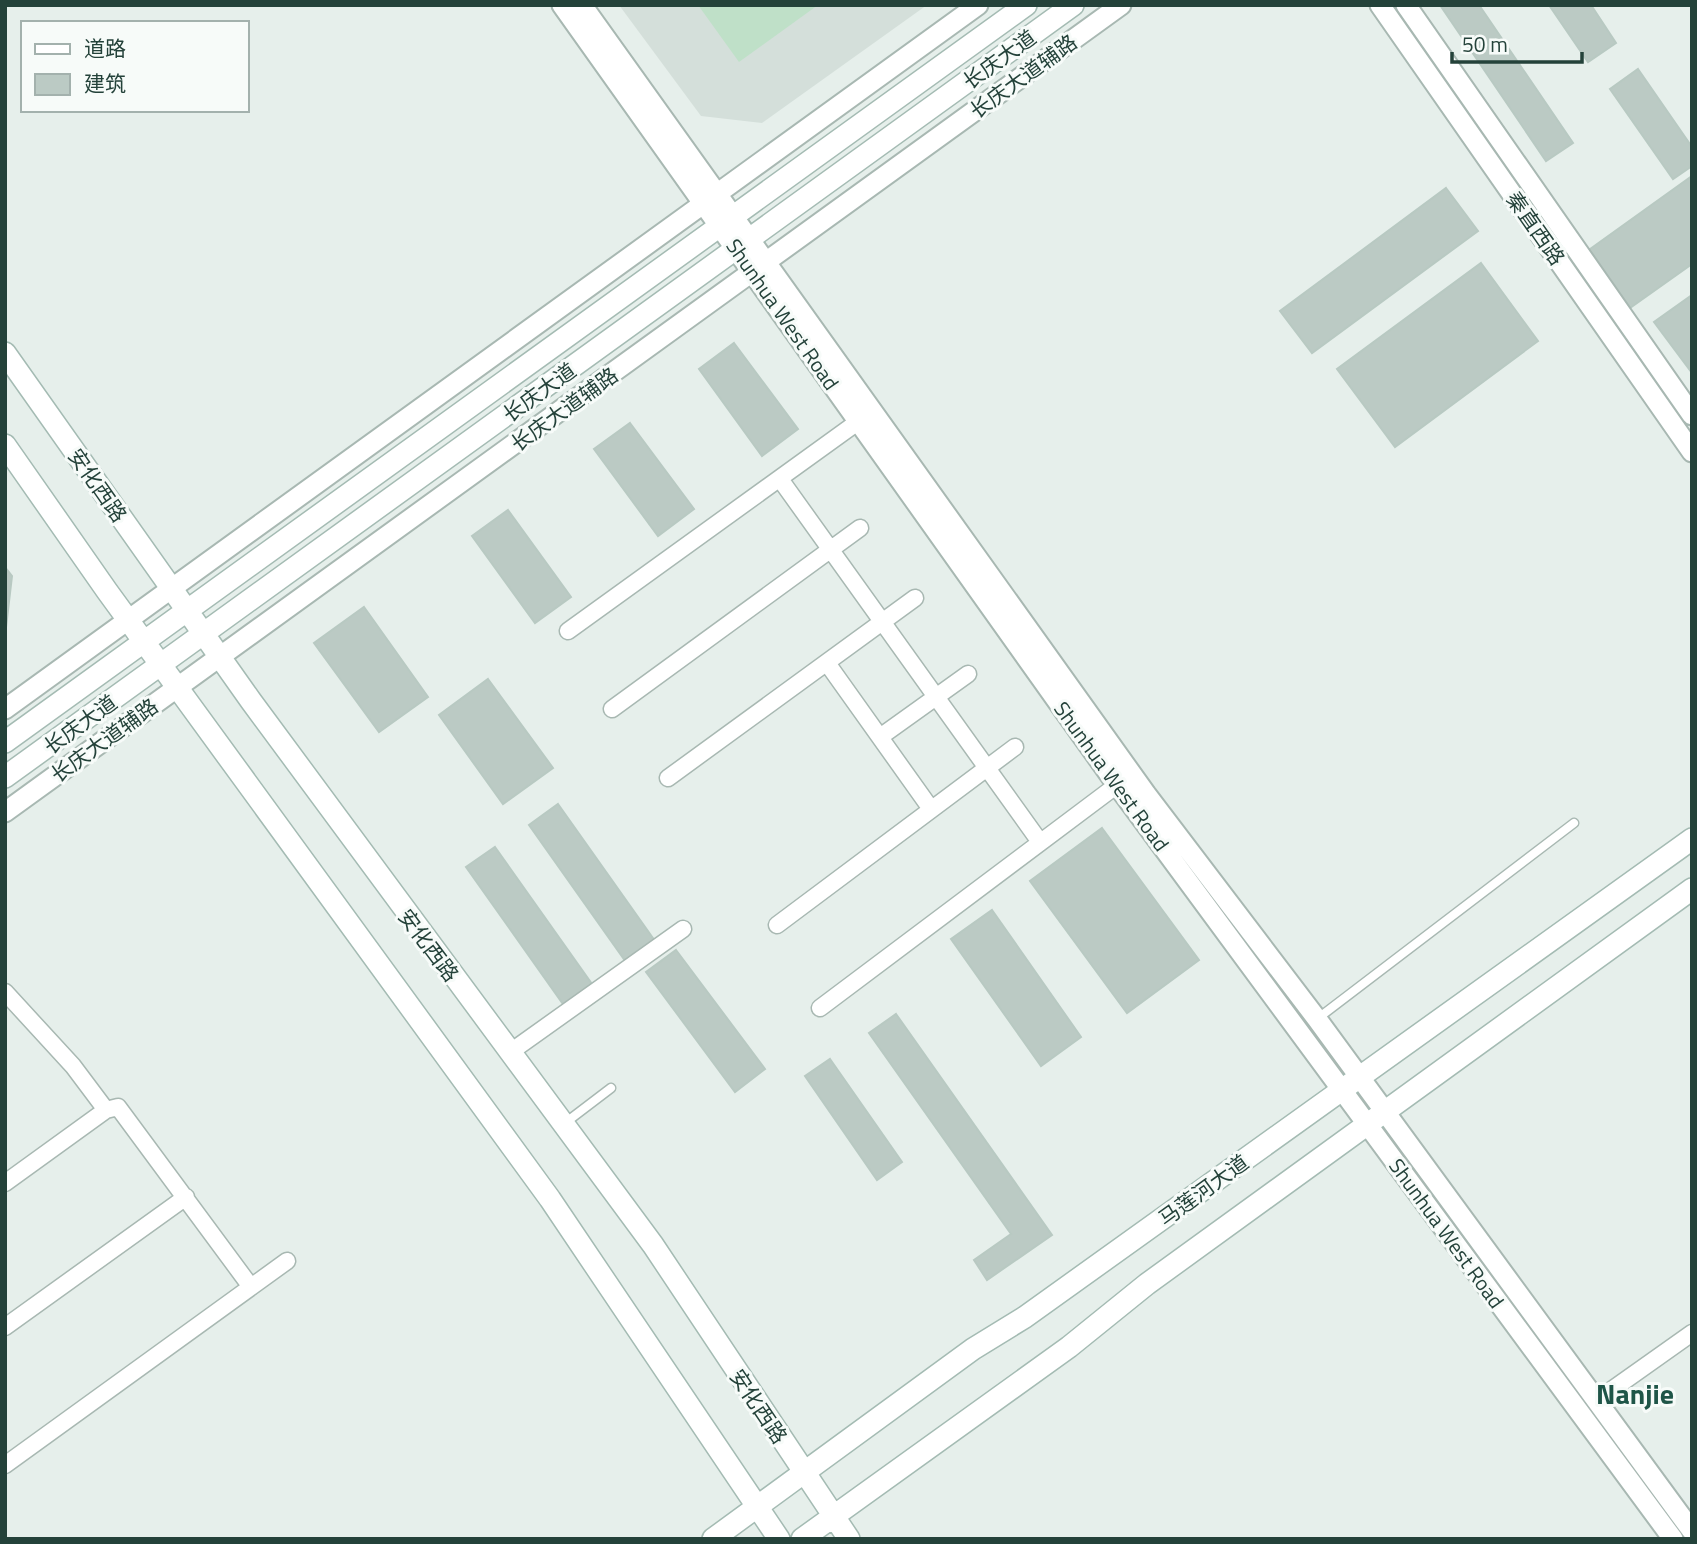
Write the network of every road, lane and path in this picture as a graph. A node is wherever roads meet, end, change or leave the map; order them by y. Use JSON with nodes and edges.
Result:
{"nodes":[{"id":1,"x":562,"y":5,"type":"edge"},
{"id":2,"x":582,"y":5,"type":"edge"},
{"id":3,"x":978,"y":5,"type":"edge"},
{"id":4,"x":1026,"y":5,"type":"edge"},
{"id":5,"x":1073,"y":5,"type":"edge"},
{"id":6,"x":1121,"y":5,"type":"edge"},
{"id":7,"x":1380,"y":5,"type":"edge"},
{"id":8,"x":1406,"y":5,"type":"edge"},
{"id":9,"x":711,"y":198,"type":"junction"},
{"id":10,"x":727,"y":221,"type":"junction"},
{"id":11,"x":744,"y":244,"type":"junction"},
{"id":12,"x":760,"y":267,"type":"junction"},
{"id":13,"x":5,"y":353,"type":"edge"},
{"id":14,"x":1692,"y":415,"type":"edge"},
{"id":15,"x":859,"y":421,"type":"junction"},
{"id":16,"x":5,"y":445,"type":"edge"},
{"id":17,"x":1692,"y":452,"type":"edge"},
{"id":18,"x":780,"y":479,"type":"junction"},
{"id":19,"x":860,"y":528,"type":"dead end"},
{"id":20,"x":830,"y":549,"type":"junction"},
{"id":21,"x":171,"y":589,"type":"junction"},
{"id":22,"x":915,"y":598,"type":"dead end"},
{"id":23,"x":187,"y":611,"type":"junction"},
{"id":24,"x":128,"y":620,"type":"junction"},
{"id":25,"x":882,"y":622,"type":"junction"},
{"id":26,"x":568,"y":631,"type":"dead end"},
{"id":27,"x":203,"y":635,"type":"junction"},
{"id":28,"x":144,"y":642,"type":"junction"},
{"id":29,"x":220,"y":657,"type":"junction"},
{"id":30,"x":827,"y":663,"type":"junction"},
{"id":31,"x":161,"y":665,"type":"junction"},
{"id":32,"x":968,"y":674,"type":"dead end"},
{"id":33,"x":177,"y":687,"type":"junction"},
{"id":34,"x":936,"y":696,"type":"junction"},
{"id":35,"x":5,"y":709,"type":"edge"},
{"id":36,"x":612,"y":709,"type":"dead end"},
{"id":37,"x":880,"y":737,"type":"junction"},
{"id":38,"x":5,"y":741,"type":"edge"},
{"id":39,"x":1015,"y":747,"type":"dead end"},
{"id":40,"x":987,"y":768,"type":"junction"},
{"id":41,"x":5,"y":777,"type":"edge"},
{"id":42,"x":668,"y":778,"type":"dead end"},
{"id":43,"x":1117,"y":785,"type":"junction"},
{"id":44,"x":931,"y":809,"type":"junction"},
{"id":45,"x":5,"y":812,"type":"edge"},
{"id":46,"x":1574,"y":823,"type":"dead end"},
{"id":47,"x":1692,"y":839,"type":"edge"},
{"id":48,"x":1040,"y":842,"type":"junction"},
{"id":49,"x":1692,"y":889,"type":"edge"},
{"id":50,"x":777,"y":925,"type":"dead end"},
{"id":51,"x":683,"y":929,"type":"dead end"},
{"id":52,"x":5,"y":992,"type":"edge"},
{"id":53,"x":820,"y":1008,"type":"dead end"},
{"id":54,"x":1317,"y":1019,"type":"junction"},
{"id":55,"x":509,"y":1053,"type":"junction"},
{"id":56,"x":1351,"y":1084,"type":"junction"},
{"id":57,"x":611,"y":1088,"type":"dead end"},
{"id":58,"x":106,"y":1110,"type":"junction"},
{"id":59,"x":1376,"y":1118,"type":"junction"},
{"id":60,"x":563,"y":1125,"type":"junction"},
{"id":61,"x":5,"y":1183,"type":"edge"},
{"id":62,"x":186,"y":1197,"type":"junction"},
{"id":63,"x":287,"y":1261,"type":"dead end"},
{"id":64,"x":251,"y":1287,"type":"junction"},
{"id":65,"x":5,"y":1327,"type":"edge"},
{"id":66,"x":1692,"y":1333,"type":"edge"},
{"id":67,"x":1595,"y":1401,"type":"junction"},
{"id":68,"x":5,"y":1465,"type":"edge"},
{"id":69,"x":804,"y":1472,"type":"junction"},
{"id":70,"x":757,"y":1506,"type":"junction"},
{"id":71,"x":834,"y":1516,"type":"junction"},
{"id":72,"x":1692,"y":1531,"type":"edge"},
{"id":73,"x":713,"y":1539,"type":"edge"},
{"id":74,"x":779,"y":1539,"type":"edge"},
{"id":75,"x":802,"y":1539,"type":"edge"},
{"id":76,"x":849,"y":1539,"type":"edge"},
{"id":77,"x":1673,"y":1539,"type":"edge"}],
"edges":[{"from":1,"to":9,"type":"street","name":"Shunhua West Road"},
{"from":2,"to":9,"type":"street","name":"Shunhua West Road"},
{"from":3,"to":9,"type":"street"},
{"from":4,"to":10,"type":"main road","name":"长庆大道"},
{"from":5,"to":11,"type":"main road","name":"长庆大道"},
{"from":6,"to":12,"type":"street","name":"长庆大道辅路"},
{"from":7,"to":17,"type":"street","name":"秦直西路"},
{"from":8,"to":14,"type":"street","name":"秦直西路"},
{"from":9,"to":10,"type":"street","name":"Shunhua West Road"},
{"from":9,"to":21,"type":"street"},
{"from":10,"to":11,"type":"street","name":"Shunhua West Road"},
{"from":10,"to":23,"type":"main road","name":"长庆大道"},
{"from":11,"to":12,"type":"street","name":"Shunhua West Road"},
{"from":11,"to":27,"type":"main road","name":"长庆大道"},
{"from":12,"to":15,"type":"street","name":"Shunhua West Road"},
{"from":12,"to":29,"type":"street","name":"长庆大道辅路"},
{"from":12,"to":54,"type":"street","name":"Shunhua West Road"},
{"from":13,"to":21,"type":"main road","name":"安化西路"},
{"from":15,"to":18,"type":"street"},
{"from":15,"to":43,"type":"street","name":"Shunhua West Road"},
{"from":16,"to":24,"type":"main road"},
{"from":18,"to":20,"type":"street"},
{"from":18,"to":26,"type":"street"},
{"from":19,"to":20,"type":"street"},
{"from":20,"to":25,"type":"street"},
{"from":20,"to":36,"type":"street"},
{"from":21,"to":23,"type":"main road","name":"安化西路"},
{"from":21,"to":24,"type":"street"},
{"from":22,"to":25,"type":"street"},
{"from":23,"to":27,"type":"main road","name":"安化西路"},
{"from":23,"to":28,"type":"main road","name":"长庆大道"},
{"from":24,"to":28,"type":"main road"},
{"from":24,"to":35,"type":"street"},
{"from":25,"to":30,"type":"street"},
{"from":25,"to":34,"type":"street"},
{"from":27,"to":29,"type":"main road","name":"安化西路"},
{"from":27,"to":31,"type":"main road","name":"长庆大道"},
{"from":28,"to":31,"type":"main road"},
{"from":28,"to":38,"type":"main road","name":"长庆大道"},
{"from":29,"to":33,"type":"street","name":"长庆大道辅路"},
{"from":29,"to":55,"type":"main road","name":"安化西路"},
{"from":30,"to":37,"type":"street"},
{"from":30,"to":42,"type":"street"},
{"from":31,"to":33,"type":"main road"},
{"from":31,"to":41,"type":"main road","name":"长庆大道"},
{"from":32,"to":34,"type":"street"},
{"from":33,"to":45,"type":"street","name":"长庆大道辅路"},
{"from":33,"to":70,"type":"main road"},
{"from":34,"to":37,"type":"street"},
{"from":34,"to":40,"type":"street"},
{"from":37,"to":44,"type":"street"},
{"from":39,"to":40,"type":"street"},
{"from":40,"to":44,"type":"street"},
{"from":40,"to":48,"type":"street"},
{"from":43,"to":48,"type":"street"},
{"from":43,"to":56,"type":"street","name":"Shunhua West Road"},
{"from":44,"to":50,"type":"street"},
{"from":46,"to":54,"type":"lane"},
{"from":47,"to":56,"type":"main road","name":"马莲河大道"},
{"from":48,"to":53,"type":"street"},
{"from":49,"to":59,"type":"main road","name":"马莲河大道"},
{"from":51,"to":55,"type":"street"},
{"from":52,"to":58,"type":"street"},
{"from":54,"to":56,"type":"street","name":"Shunhua West Road"},
{"from":55,"to":60,"type":"main road","name":"安化西路"},
{"from":56,"to":59,"type":"street","name":"Shunhua West Road"},
{"from":56,"to":69,"type":"main road","name":"马莲河大道"},
{"from":57,"to":60,"type":"lane"},
{"from":58,"to":61,"type":"street"},
{"from":58,"to":62,"type":"street"},
{"from":59,"to":67,"type":"street","name":"Shunhua West Road"},
{"from":59,"to":71,"type":"main road","name":"马莲河大道"},
{"from":59,"to":77,"type":"street","name":"Shunhua West Road"},
{"from":60,"to":69,"type":"main road","name":"安化西路"},
{"from":62,"to":64,"type":"street"},
{"from":62,"to":65,"type":"street"},
{"from":63,"to":64,"type":"street"},
{"from":64,"to":68,"type":"street"},
{"from":66,"to":67,"type":"street"},
{"from":67,"to":72,"type":"street","name":"Shunhua West Road"},
{"from":69,"to":70,"type":"main road","name":"马莲河大道"},
{"from":69,"to":71,"type":"main road","name":"安化西路"},
{"from":70,"to":73,"type":"main road","name":"马莲河大道"},
{"from":70,"to":74,"type":"main road"},
{"from":71,"to":75,"type":"main road","name":"马莲河大道"},
{"from":71,"to":76,"type":"main road","name":"安化西路"}]}
